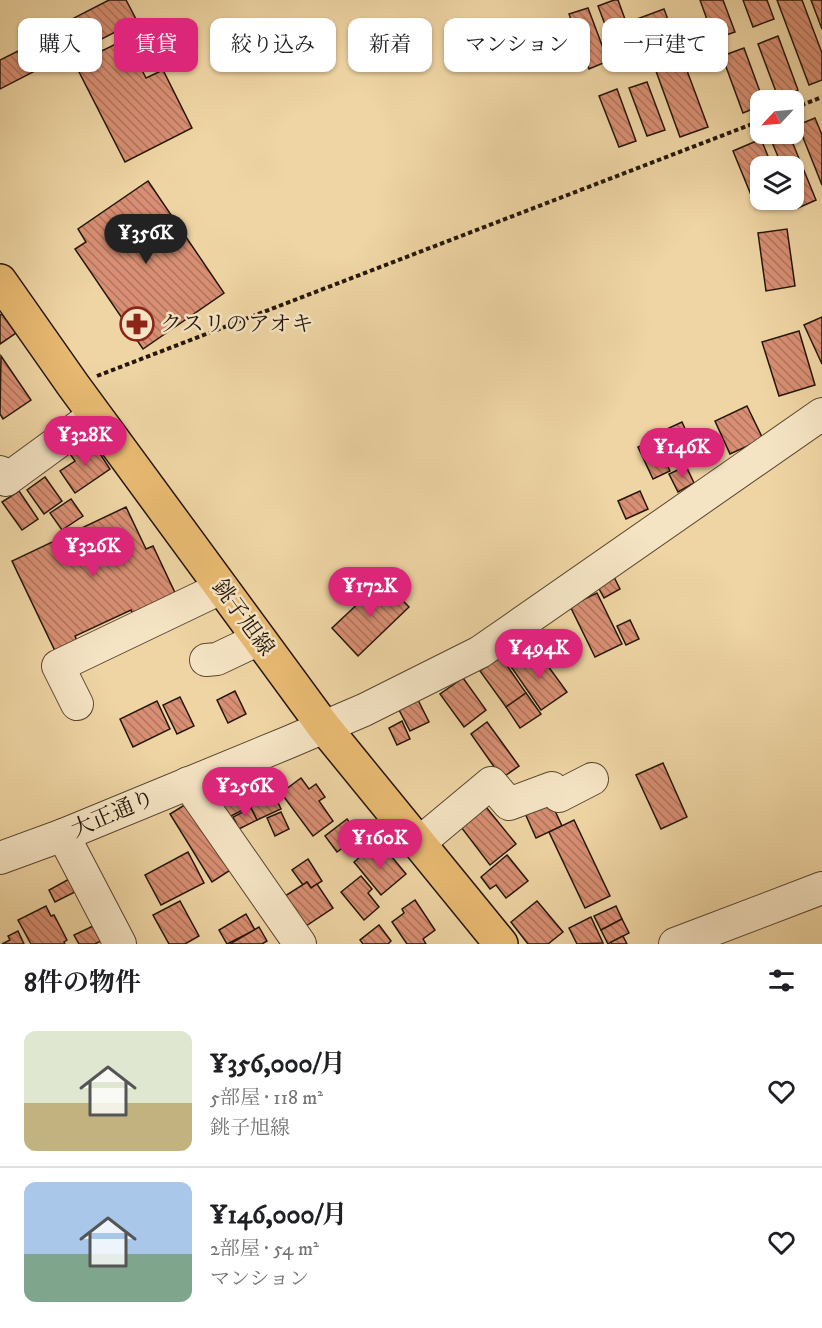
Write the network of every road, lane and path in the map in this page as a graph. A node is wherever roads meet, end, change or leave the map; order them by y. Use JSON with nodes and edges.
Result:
{"nodes":[{"id":1,"x":822,"y":97,"type":"edge"},
{"id":2,"x":804,"y":104,"type":"edge"},
{"id":3,"x":750,"y":125,"type":"edge"},
{"id":4,"x":0,"y":281,"type":"edge"},
{"id":5,"x":73,"y":385,"type":"junction"},
{"id":6,"x":822,"y":414,"type":"edge"},
{"id":7,"x":95,"y":415,"type":"junction"},
{"id":8,"x":0,"y":472,"type":"edge"},
{"id":9,"x":221,"y":588,"type":"junction"},
{"id":10,"x":259,"y":639,"type":"junction"},
{"id":11,"x":206,"y":660,"type":"dead end"},
{"id":12,"x":77,"y":704,"type":"dead end"},
{"id":13,"x":324,"y":727,"type":"junction"},
{"id":14,"x":592,"y":779,"type":"dead end"},
{"id":15,"x":188,"y":783,"type":"junction"},
{"id":16,"x":63,"y":835,"type":"junction"},
{"id":17,"x":419,"y":843,"type":"junction"},
{"id":18,"x":0,"y":858,"type":"edge"},
{"id":19,"x":822,"y":888,"type":"edge"},
{"id":20,"x":120,"y":944,"type":"edge"},
{"id":21,"x":300,"y":944,"type":"edge"},
{"id":22,"x":501,"y":944,"type":"edge"},
{"id":23,"x":675,"y":944,"type":"edge"}],
"edges":[{"from":1,"to":2,"type":"path"},
{"from":3,"to":5,"type":"path"},
{"from":4,"to":5,"type":"main road","name":"銚子旭線"},
{"from":5,"to":7,"type":"main road","name":"銚子旭線"},
{"from":6,"to":13,"type":"street","name":"大正通り"},
{"from":7,"to":8,"type":"street"},
{"from":7,"to":9,"type":"main road","name":"銚子旭線"},
{"from":9,"to":10,"type":"main road","name":"銚子旭線"},
{"from":9,"to":12,"type":"street"},
{"from":10,"to":11,"type":"street"},
{"from":10,"to":13,"type":"main road","name":"銚子旭線"},
{"from":13,"to":15,"type":"street","name":"大正通り"},
{"from":13,"to":17,"type":"main road","name":"銚子旭線"},
{"from":14,"to":17,"type":"street"},
{"from":15,"to":16,"type":"street","name":"大正通り"},
{"from":15,"to":21,"type":"street"},
{"from":16,"to":18,"type":"street","name":"大正通り"},
{"from":16,"to":20,"type":"street"},
{"from":17,"to":22,"type":"main road","name":"銚子旭線"},
{"from":19,"to":23,"type":"street"}]}
